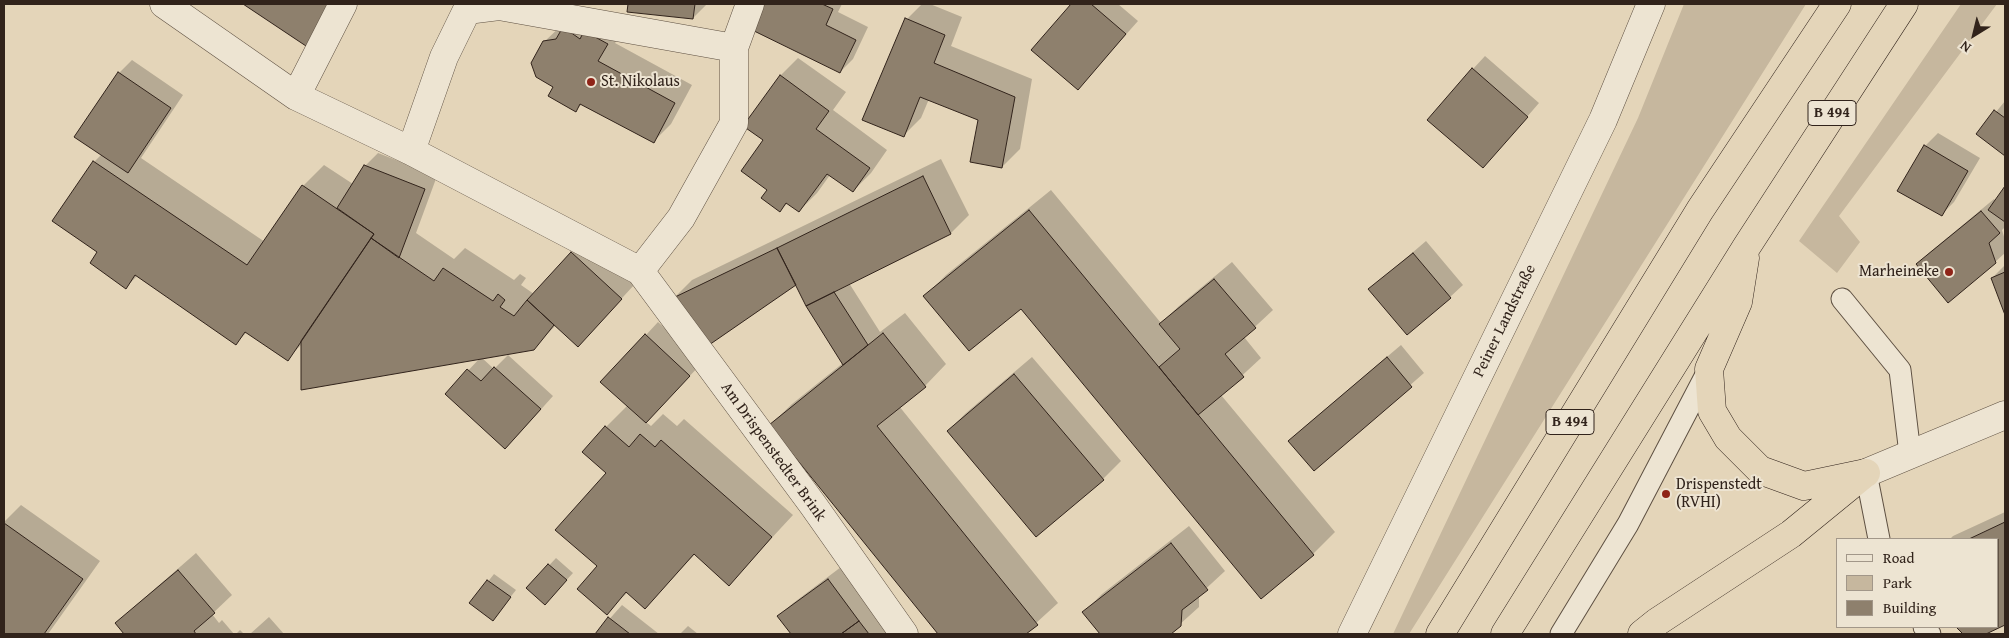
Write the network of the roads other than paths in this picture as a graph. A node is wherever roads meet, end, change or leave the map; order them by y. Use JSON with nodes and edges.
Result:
{"nodes":[{"id":1,"x":164,"y":4,"type":"edge"},
{"id":2,"x":343,"y":4,"type":"edge"},
{"id":3,"x":750,"y":4,"type":"edge"},
{"id":4,"x":1651,"y":4,"type":"edge"},
{"id":5,"x":1837,"y":4,"type":"edge"},
{"id":6,"x":1904,"y":4,"type":"edge"},
{"id":7,"x":734,"y":48,"type":"junction"},
{"id":8,"x":296,"y":96,"type":"junction"},
{"id":9,"x":411,"y":151,"type":"junction"},
{"id":10,"x":1747,"y":246,"type":"junction"},
{"id":11,"x":640,"y":271,"type":"junction"},
{"id":12,"x":1842,"y":299,"type":"dead end"},
{"id":13,"x":1709,"y":369,"type":"junction"},
{"id":14,"x":2005,"y":415,"type":"edge"},
{"id":15,"x":1910,"y":454,"type":"junction"},
{"id":16,"x":1866,"y":473,"type":"junction"},
{"id":17,"x":1879,"y":538,"type":"edge"},
{"id":18,"x":904,"y":634,"type":"edge"},
{"id":19,"x":1352,"y":634,"type":"edge"},
{"id":20,"x":1440,"y":634,"type":"edge"},
{"id":21,"x":1505,"y":634,"type":"edge"},
{"id":22,"x":1561,"y":634,"type":"edge"},
{"id":23,"x":1642,"y":634,"type":"edge"}],
"edges":[{"from":1,"to":8,"type":"street","name":"Am Drispenstedter Brink"},
{"from":2,"to":8,"type":"street"},
{"from":3,"to":7,"type":"street"},
{"from":4,"to":19,"type":"street","name":"Peiner Landstraße"},
{"from":5,"to":20,"type":"highway","number":"B 494"},
{"from":6,"to":10,"type":"highway","number":"B 494"},
{"from":7,"to":9,"type":"street"},
{"from":7,"to":11,"type":"street"},
{"from":8,"to":9,"type":"street","name":"Am Drispenstedter Brink"},
{"from":9,"to":11,"type":"street","name":"Am Drispenstedter Brink"},
{"from":10,"to":13,"type":"highway"},
{"from":10,"to":21,"type":"highway","number":"B 494"},
{"from":11,"to":18,"type":"street","name":"Am Drispenstedter Brink"},
{"from":12,"to":15,"type":"lane"},
{"from":13,"to":16,"type":"highway"},
{"from":13,"to":22,"type":"lane"},
{"from":14,"to":15,"type":"street"},
{"from":15,"to":16,"type":"street"},
{"from":16,"to":17,"type":"lane"},
{"from":16,"to":23,"type":"highway"}]}
